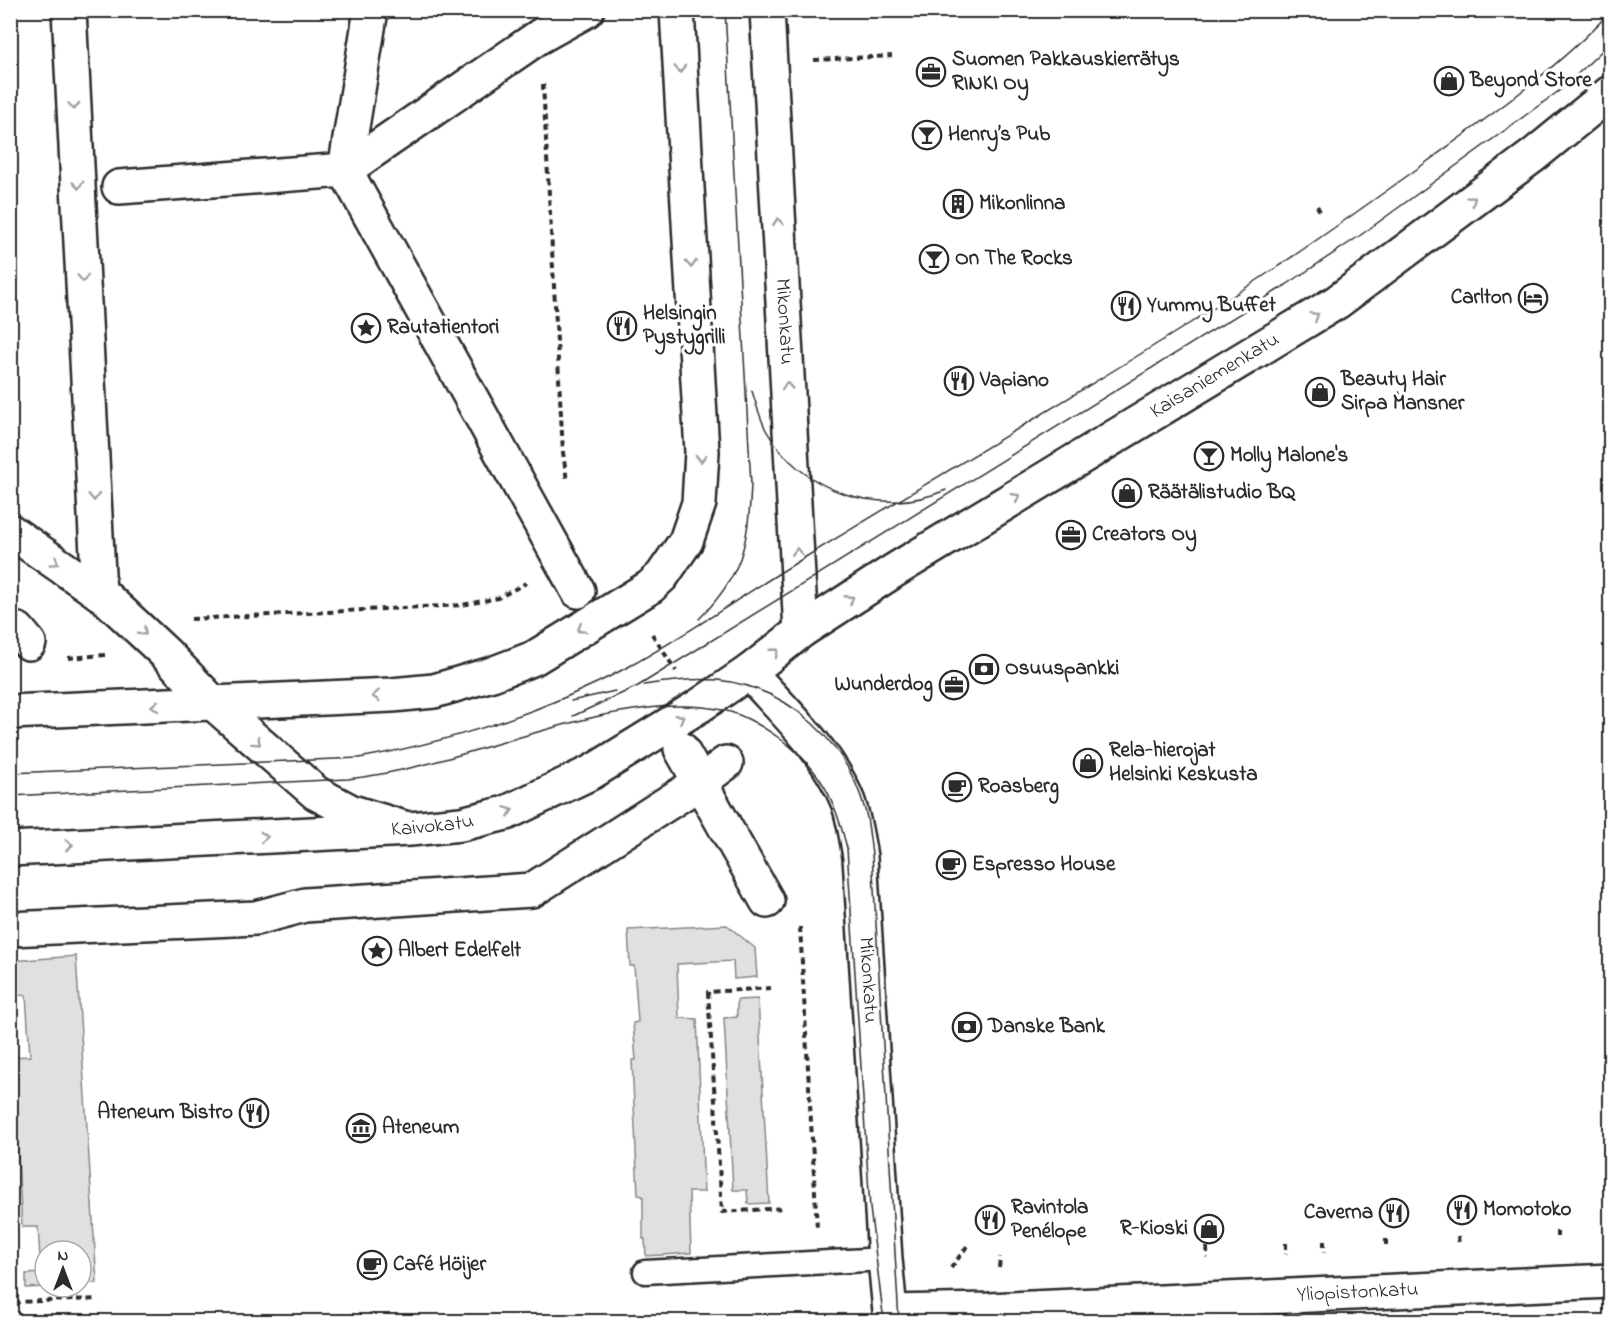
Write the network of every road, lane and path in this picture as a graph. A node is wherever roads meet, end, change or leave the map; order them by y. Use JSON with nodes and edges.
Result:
{"nodes":[{"id":1,"x":69,"y":10,"type":"edge"},
{"id":2,"x":372,"y":10,"type":"edge"},
{"id":3,"x":587,"y":10,"type":"edge"},
{"id":4,"x":677,"y":10,"type":"edge"},
{"id":5,"x":767,"y":10,"type":"edge"},
{"id":6,"x":540,"y":36,"type":"junction"},
{"id":7,"x":892,"y":56,"type":"dead end"},
{"id":8,"x":814,"y":60,"type":"dead end"},
{"id":9,"x":1611,"y":93,"type":"edge"},
{"id":10,"x":345,"y":170,"type":"junction"},
{"id":11,"x":119,"y":186,"type":"dead end"},
{"id":12,"x":1317,"y":206,"type":"dead end"},
{"id":13,"x":1321,"y":213,"type":"dead end"},
{"id":14,"x":568,"y":487,"type":"dead end"},
{"id":15,"x":10,"y":531,"type":"edge"},
{"id":16,"x":558,"y":555,"type":"junction"},
{"id":17,"x":578,"y":591,"type":"dead end"},
{"id":18,"x":99,"y":593,"type":"junction"},
{"id":19,"x":631,"y":599,"type":"junction"},
{"id":20,"x":182,"y":620,"type":"dead end"},
{"id":21,"x":801,"y":631,"type":"junction"},
{"id":22,"x":20,"y":637,"type":"edge"},
{"id":23,"x":107,"y":655,"type":"dead end"},
{"id":24,"x":749,"y":672,"type":"junction"},
{"id":25,"x":213,"y":703,"type":"junction"},
{"id":26,"x":699,"y":706,"type":"junction"},
{"id":27,"x":10,"y":712,"type":"edge"},
{"id":28,"x":681,"y":749,"type":"dead end"},
{"id":29,"x":726,"y":763,"type":"dead end"},
{"id":30,"x":699,"y":783,"type":"junction"},
{"id":31,"x":410,"y":829,"type":"junction"},
{"id":32,"x":10,"y":849,"type":"edge"},
{"id":33,"x":766,"y":901,"type":"dead end"},
{"id":34,"x":800,"y":925,"type":"dead end"},
{"id":35,"x":10,"y":929,"type":"edge"},
{"id":36,"x":771,"y":988,"type":"dead end"},
{"id":37,"x":784,"y":1208,"type":"dead end"},
{"id":38,"x":1557,"y":1231,"type":"dead end"},
{"id":39,"x":1458,"y":1236,"type":"dead end"},
{"id":40,"x":1386,"y":1239,"type":"dead end"},
{"id":41,"x":1324,"y":1241,"type":"dead end"},
{"id":42,"x":1557,"y":1241,"type":"dead end"},
{"id":43,"x":10,"y":1242,"type":"edge"},
{"id":44,"x":1286,"y":1243,"type":"dead end"},
{"id":45,"x":968,"y":1245,"type":"dead end"},
{"id":46,"x":1459,"y":1246,"type":"dead end"},
{"id":47,"x":1207,"y":1247,"type":"dead end"},
{"id":48,"x":1386,"y":1250,"type":"dead end"},
{"id":49,"x":1324,"y":1253,"type":"dead end"},
{"id":50,"x":1286,"y":1254,"type":"dead end"},
{"id":51,"x":1000,"y":1257,"type":"dead end"},
{"id":52,"x":1207,"y":1258,"type":"dead end"},
{"id":53,"x":885,"y":1259,"type":"junction"},
{"id":54,"x":835,"y":1261,"type":"junction"},
{"id":55,"x":1000,"y":1262,"type":"dead end"},
{"id":56,"x":950,"y":1270,"type":"dead end"},
{"id":57,"x":645,"y":1272,"type":"dead end"},
{"id":58,"x":1611,"y":1281,"type":"edge"},
{"id":59,"x":98,"y":1299,"type":"dead end"},
{"id":60,"x":12,"y":1302,"type":"edge"},
{"id":61,"x":890,"y":1317,"type":"edge"}],
"edges":[{"from":1,"to":18,"type":"street","one_way":true},
{"from":2,"to":10,"type":"street"},
{"from":3,"to":6,"type":"street"},
{"from":4,"to":19,"type":"street","one_way":true},
{"from":21,"to":5,"type":"street","name":"Mikonkatu","one_way":true},
{"from":6,"to":10,"type":"street"},
{"from":6,"to":14,"type":"path"},
{"from":7,"to":8,"type":"path"},
{"from":21,"to":9,"type":"street","name":"Kaisaniemenkatu","one_way":true},
{"from":10,"to":11,"type":"street"},
{"from":10,"to":16,"type":"street"},
{"from":12,"to":13,"type":"path"},
{"from":15,"to":18,"type":"street","one_way":true},
{"from":16,"to":17,"type":"street"},
{"from":16,"to":20,"type":"path"},
{"from":18,"to":25,"type":"street","one_way":true},
{"from":19,"to":25,"type":"street","one_way":true},
{"from":19,"to":26,"type":"path"},
{"from":24,"to":21,"type":"street","name":"Kaivokatu","one_way":true},
{"from":22,"to":23,"type":"path"},
{"from":24,"to":26,"type":"street","name":"Kaivokatu"},
{"from":24,"to":53,"type":"street","name":"Mikonkatu"},
{"from":25,"to":27,"type":"street","one_way":true},
{"from":25,"to":31,"type":"street","one_way":true},
{"from":31,"to":26,"type":"street","name":"Kaivokatu","one_way":true},
{"from":28,"to":30,"type":"street"},
{"from":29,"to":30,"type":"street"},
{"from":30,"to":33,"type":"street"},
{"from":30,"to":35,"type":"street"},
{"from":32,"to":31,"type":"street","name":"Kaivokatu","one_way":true},
{"from":34,"to":54,"type":"path"},
{"from":36,"to":37,"type":"path"},
{"from":38,"to":42,"type":"path"},
{"from":39,"to":46,"type":"path"},
{"from":40,"to":48,"type":"path"},
{"from":41,"to":49,"type":"path"},
{"from":43,"to":60,"type":"path"},
{"from":44,"to":50,"type":"path"},
{"from":45,"to":56,"type":"path"},
{"from":47,"to":52,"type":"path"},
{"from":51,"to":55,"type":"path"},
{"from":53,"to":54,"type":"lane"},
{"from":53,"to":61,"type":"street","name":"Mikonkatu"},
{"from":54,"to":57,"type":"lane"},
{"from":58,"to":61,"type":"street","name":"Yliopistonkatu"},
{"from":59,"to":60,"type":"path"}]}
